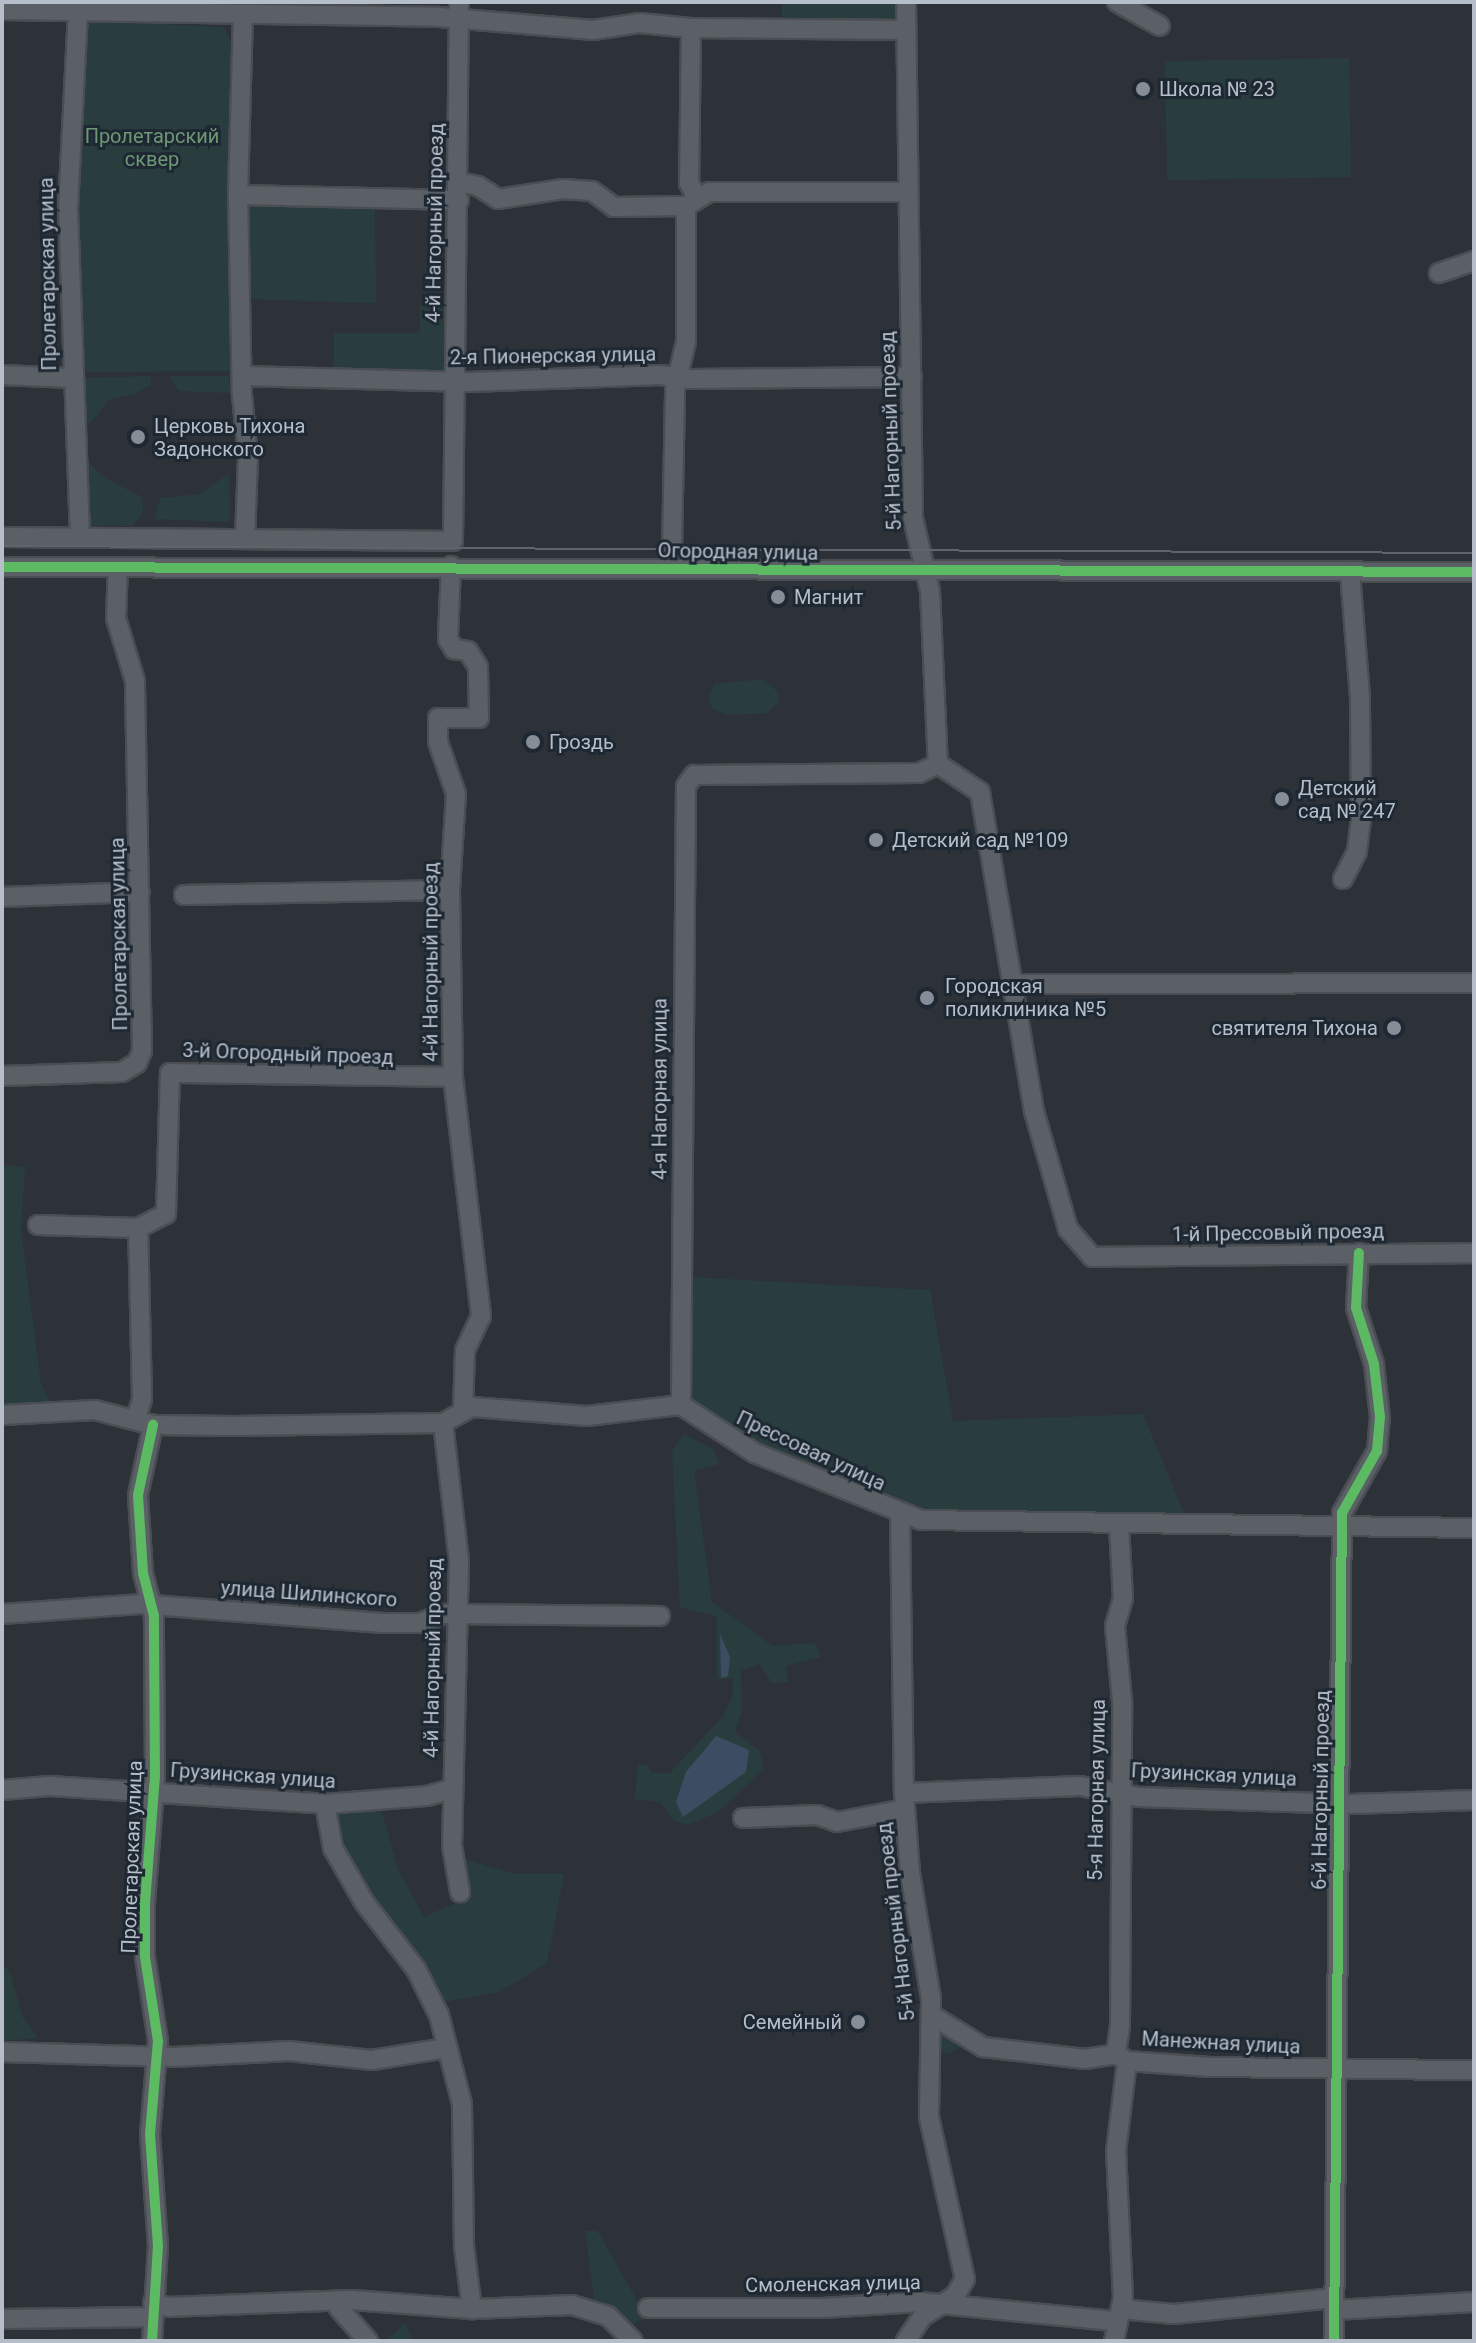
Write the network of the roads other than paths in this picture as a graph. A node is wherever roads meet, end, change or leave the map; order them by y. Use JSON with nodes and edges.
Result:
{"nodes":[{"id":1,"x":906,"y":2,"type":"edge"},
{"id":2,"x":1117,"y":2,"type":"edge"},
{"id":3,"x":2,"y":10,"type":"edge"},
{"id":4,"x":78,"y":11,"type":"junction"},
{"id":5,"x":459,"y":11,"type":"edge"},
{"id":6,"x":243,"y":14,"type":"junction"},
{"id":7,"x":1160,"y":26,"type":"dead end"},
{"id":8,"x":691,"y":28,"type":"junction"},
{"id":9,"x":906,"y":30,"type":"junction"},
{"id":10,"x":459,"y":191,"type":"junction"},
{"id":11,"x":908,"y":192,"type":"junction"},
{"id":12,"x":238,"y":195,"type":"junction"},
{"id":13,"x":692,"y":202,"type":"junction"},
{"id":14,"x":1474,"y":261,"type":"edge"},
{"id":15,"x":1439,"y":273,"type":"dead end"},
{"id":16,"x":2,"y":375,"type":"edge"},
{"id":17,"x":243,"y":376,"type":"junction"},
{"id":18,"x":676,"y":377,"type":"junction"},
{"id":19,"x":912,"y":377,"type":"junction"},
{"id":20,"x":72,"y":378,"type":"junction"},
{"id":21,"x":454,"y":381,"type":"junction"},
{"id":22,"x":2,"y":537,"type":"edge"},
{"id":23,"x":80,"y":537,"type":"junction"},
{"id":24,"x":245,"y":538,"type":"junction"},
{"id":25,"x":672,"y":550,"type":"dead end"},
{"id":26,"x":451,"y":566,"type":"junction"},
{"id":27,"x":2,"y":567,"type":"edge"},
{"id":28,"x":118,"y":567,"type":"junction"},
{"id":29,"x":927,"y":571,"type":"junction"},
{"id":30,"x":1474,"y":572,"type":"edge"},
{"id":31,"x":1350,"y":573,"type":"junction"},
{"id":32,"x":938,"y":764,"type":"junction"},
{"id":33,"x":1343,"y":879,"type":"dead end"},
{"id":34,"x":450,"y":890,"type":"junction"},
{"id":35,"x":140,"y":892,"type":"junction"},
{"id":36,"x":184,"y":895,"type":"dead end"},
{"id":37,"x":2,"y":897,"type":"edge"},
{"id":38,"x":1474,"y":983,"type":"edge"},
{"id":39,"x":1011,"y":984,"type":"junction"},
{"id":40,"x":2,"y":1076,"type":"edge"},
{"id":41,"x":453,"y":1077,"type":"junction"},
{"id":42,"x":38,"y":1225,"type":"dead end"},
{"id":43,"x":138,"y":1228,"type":"junction"},
{"id":44,"x":1359,"y":1253,"type":"junction"},
{"id":45,"x":1474,"y":1253,"type":"edge"},
{"id":46,"x":681,"y":1405,"type":"junction"},
{"id":47,"x":463,"y":1411,"type":"junction"},
{"id":48,"x":2,"y":1415,"type":"edge"},
{"id":49,"x":136,"y":1418,"type":"junction"},
{"id":50,"x":443,"y":1423,"type":"junction"},
{"id":51,"x":153,"y":1425,"type":"junction"},
{"id":52,"x":900,"y":1515,"type":"junction"},
{"id":53,"x":1119,"y":1527,"type":"junction"},
{"id":54,"x":1474,"y":1528,"type":"edge"},
{"id":55,"x":1341,"y":1529,"type":"junction"},
{"id":56,"x":153,"y":1605,"type":"junction"},
{"id":57,"x":2,"y":1614,"type":"edge"},
{"id":58,"x":455,"y":1615,"type":"junction"},
{"id":59,"x":660,"y":1616,"type":"dead end"},
{"id":60,"x":452,"y":1789,"type":"junction"},
{"id":61,"x":2,"y":1790,"type":"edge"},
{"id":62,"x":153,"y":1791,"type":"junction"},
{"id":63,"x":1119,"y":1793,"type":"junction"},
{"id":64,"x":1474,"y":1800,"type":"edge"},
{"id":65,"x":905,"y":1801,"type":"junction"},
{"id":66,"x":1339,"y":1802,"type":"junction"},
{"id":67,"x":325,"y":1804,"type":"junction"},
{"id":68,"x":743,"y":1818,"type":"dead end"},
{"id":69,"x":460,"y":1892,"type":"dead end"},
{"id":70,"x":931,"y":2015,"type":"junction"},
{"id":71,"x":446,"y":2048,"type":"junction"},
{"id":72,"x":2,"y":2052,"type":"edge"},
{"id":73,"x":158,"y":2055,"type":"junction"},
{"id":74,"x":1121,"y":2057,"type":"junction"},
{"id":75,"x":1337,"y":2069,"type":"junction"},
{"id":76,"x":1474,"y":2070,"type":"edge"},
{"id":77,"x":339,"y":2300,"type":"junction"},
{"id":78,"x":1474,"y":2302,"type":"edge"},
{"id":79,"x":1334,"y":2304,"type":"junction"},
{"id":80,"x":936,"y":2306,"type":"junction"},
{"id":81,"x":648,"y":2308,"type":"dead end"},
{"id":82,"x":472,"y":2309,"type":"junction"},
{"id":83,"x":153,"y":2310,"type":"junction"},
{"id":84,"x":1118,"y":2315,"type":"junction"},
{"id":85,"x":2,"y":2319,"type":"edge"},
{"id":86,"x":152,"y":2341,"type":"edge"},
{"id":87,"x":368,"y":2341,"type":"edge"},
{"id":88,"x":633,"y":2341,"type":"edge"},
{"id":89,"x":906,"y":2341,"type":"edge"},
{"id":90,"x":1114,"y":2341,"type":"edge"},
{"id":91,"x":1334,"y":2341,"type":"edge"}],
"edges":[{"from":1,"to":9,"type":"street","name":"5-й Нагорный проезд"},
{"from":2,"to":7,"type":"street"},
{"from":3,"to":4,"type":"street"},
{"from":4,"to":6,"type":"street"},
{"from":4,"to":20,"type":"street","name":"Пролетарская улица"},
{"from":5,"to":6,"type":"street"},
{"from":5,"to":8,"type":"street"},
{"from":5,"to":10,"type":"street","name":"4-й Нагорный проезд"},
{"from":6,"to":12,"type":"street"},
{"from":8,"to":9,"type":"street"},
{"from":8,"to":13,"type":"street"},
{"from":9,"to":11,"type":"street","name":"5-й Нагорный проезд"},
{"from":10,"to":12,"type":"street"},
{"from":10,"to":13,"type":"street"},
{"from":10,"to":21,"type":"street","name":"4-й Нагорный проезд"},
{"from":11,"to":13,"type":"street"},
{"from":11,"to":19,"type":"street","name":"5-й Нагорный проезд"},
{"from":12,"to":17,"type":"street"},
{"from":13,"to":18,"type":"street"},
{"from":14,"to":15,"type":"street"},
{"from":16,"to":20,"type":"street"},
{"from":17,"to":21,"type":"street","name":"2-я Пионерская улица"},
{"from":17,"to":24,"type":"street"},
{"from":18,"to":19,"type":"street","name":"2-я Пионерская улица"},
{"from":18,"to":21,"type":"street","name":"2-я Пионерская улица"},
{"from":18,"to":25,"type":"street"},
{"from":19,"to":29,"type":"street","name":"5-й Нагорный проезд"},
{"from":20,"to":23,"type":"street","name":"Пролетарская улица"},
{"from":21,"to":24,"type":"street","name":"4-й Нагорный проезд"},
{"from":22,"to":23,"type":"street"},
{"from":23,"to":24,"type":"street"},
{"from":26,"to":28,"type":"street","name":"Огородная улица"},
{"from":26,"to":29,"type":"street","name":"Огородная улица"},
{"from":26,"to":34,"type":"street","name":"4-й Нагорный проезд"},
{"from":27,"to":28,"type":"street","name":"Огородная улица"},
{"from":28,"to":35,"type":"street","name":"Пролетарская улица"},
{"from":29,"to":31,"type":"street","name":"Огородная улица"},
{"from":29,"to":32,"type":"street","name":"5-й Нагорный проезд"},
{"from":30,"to":31,"type":"street","name":"Огородная улица"},
{"from":31,"to":33,"type":"street"},
{"from":32,"to":39,"type":"street"},
{"from":32,"to":46,"type":"street","name":"4-я Нагорная улица"},
{"from":34,"to":36,"type":"street"},
{"from":34,"to":41,"type":"street","name":"4-й Нагорный проезд"},
{"from":35,"to":37,"type":"street"},
{"from":35,"to":40,"type":"street","name":"Пролетарская улица"},
{"from":38,"to":39,"type":"street"},
{"from":39,"to":44,"type":"street","name":"1-й Прессовый проезд"},
{"from":41,"to":43,"type":"street","name":"3-й Огородный проезд"},
{"from":41,"to":47,"type":"street","name":"4-й Нагорный проезд"},
{"from":42,"to":43,"type":"street"},
{"from":43,"to":49,"type":"street"},
{"from":44,"to":45,"type":"street","name":"1-й Прессовый проезд"},
{"from":44,"to":55,"type":"street","name":"6-й Нагорный проезд"},
{"from":46,"to":47,"type":"street"},
{"from":46,"to":52,"type":"street","name":"Прессовая улица"},
{"from":47,"to":50,"type":"street"},
{"from":48,"to":49,"type":"street"},
{"from":49,"to":51,"type":"street"},
{"from":50,"to":51,"type":"street"},
{"from":50,"to":58,"type":"street","name":"4-й Нагорный проезд"},
{"from":51,"to":56,"type":"street","name":"Пролетарская улица"},
{"from":52,"to":53,"type":"street","name":"Прессовая улица"},
{"from":52,"to":65,"type":"street","name":"5-й Нагорный проезд"},
{"from":53,"to":55,"type":"street","name":"Прессовая улица"},
{"from":53,"to":63,"type":"street","name":"5-я Нагорная улица"},
{"from":54,"to":55,"type":"street","name":"Прессовая улица"},
{"from":55,"to":66,"type":"street","name":"6-й Нагорный проезд"},
{"from":56,"to":57,"type":"street","name":"улица Шилинского"},
{"from":56,"to":58,"type":"street","name":"улица Шилинского"},
{"from":56,"to":62,"type":"street","name":"Пролетарская улица"},
{"from":58,"to":59,"type":"street","name":"улица Шилинского"},
{"from":58,"to":60,"type":"street","name":"4-й Нагорный проезд"},
{"from":60,"to":67,"type":"street","name":"Грузинская улица"},
{"from":60,"to":69,"type":"street","name":"4-й Нагорный проезд"},
{"from":61,"to":62,"type":"street","name":"Грузинская улица"},
{"from":62,"to":67,"type":"street","name":"Грузинская улица"},
{"from":62,"to":73,"type":"street","name":"Пролетарская улица"},
{"from":63,"to":65,"type":"street","name":"Грузинская улица"},
{"from":63,"to":66,"type":"street","name":"Грузинская улица"},
{"from":63,"to":74,"type":"street","name":"5-я Нагорная улица"},
{"from":64,"to":66,"type":"street","name":"Грузинская улица"},
{"from":65,"to":68,"type":"street","name":"Грузинская улица"},
{"from":65,"to":70,"type":"street","name":"5-й Нагорный проезд"},
{"from":66,"to":75,"type":"street","name":"6-й Нагорный проезд"},
{"from":67,"to":71,"type":"street"},
{"from":70,"to":74,"type":"street","name":"Манежная улица"},
{"from":70,"to":80,"type":"street","name":"5-й Нагорный проезд"},
{"from":71,"to":73,"type":"street"},
{"from":71,"to":82,"type":"street"},
{"from":72,"to":73,"type":"street"},
{"from":73,"to":83,"type":"street","name":"Пролетарская улица"},
{"from":74,"to":75,"type":"street","name":"Манежная улица"},
{"from":74,"to":84,"type":"street","name":"5-я Нагорная улица"},
{"from":75,"to":76,"type":"street","name":"Манежная улица"},
{"from":75,"to":79,"type":"street","name":"6-й Нагорный проезд"},
{"from":77,"to":82,"type":"street"},
{"from":77,"to":83,"type":"street"},
{"from":77,"to":87,"type":"street"},
{"from":78,"to":79,"type":"street","name":"Смоленская улица"},
{"from":79,"to":84,"type":"street","name":"Смоленская улица"},
{"from":79,"to":91,"type":"street","name":"6-й Нагорный проезд"},
{"from":80,"to":81,"type":"street","name":"Смоленская улица"},
{"from":80,"to":84,"type":"street","name":"Смоленская улица"},
{"from":80,"to":89,"type":"street","name":"5-й Нагорный проезд"},
{"from":82,"to":88,"type":"street"},
{"from":83,"to":85,"type":"street"},
{"from":83,"to":86,"type":"street","name":"Пролетарская улица"},
{"from":84,"to":90,"type":"street","name":"5-я Нагорная улица"}]}
